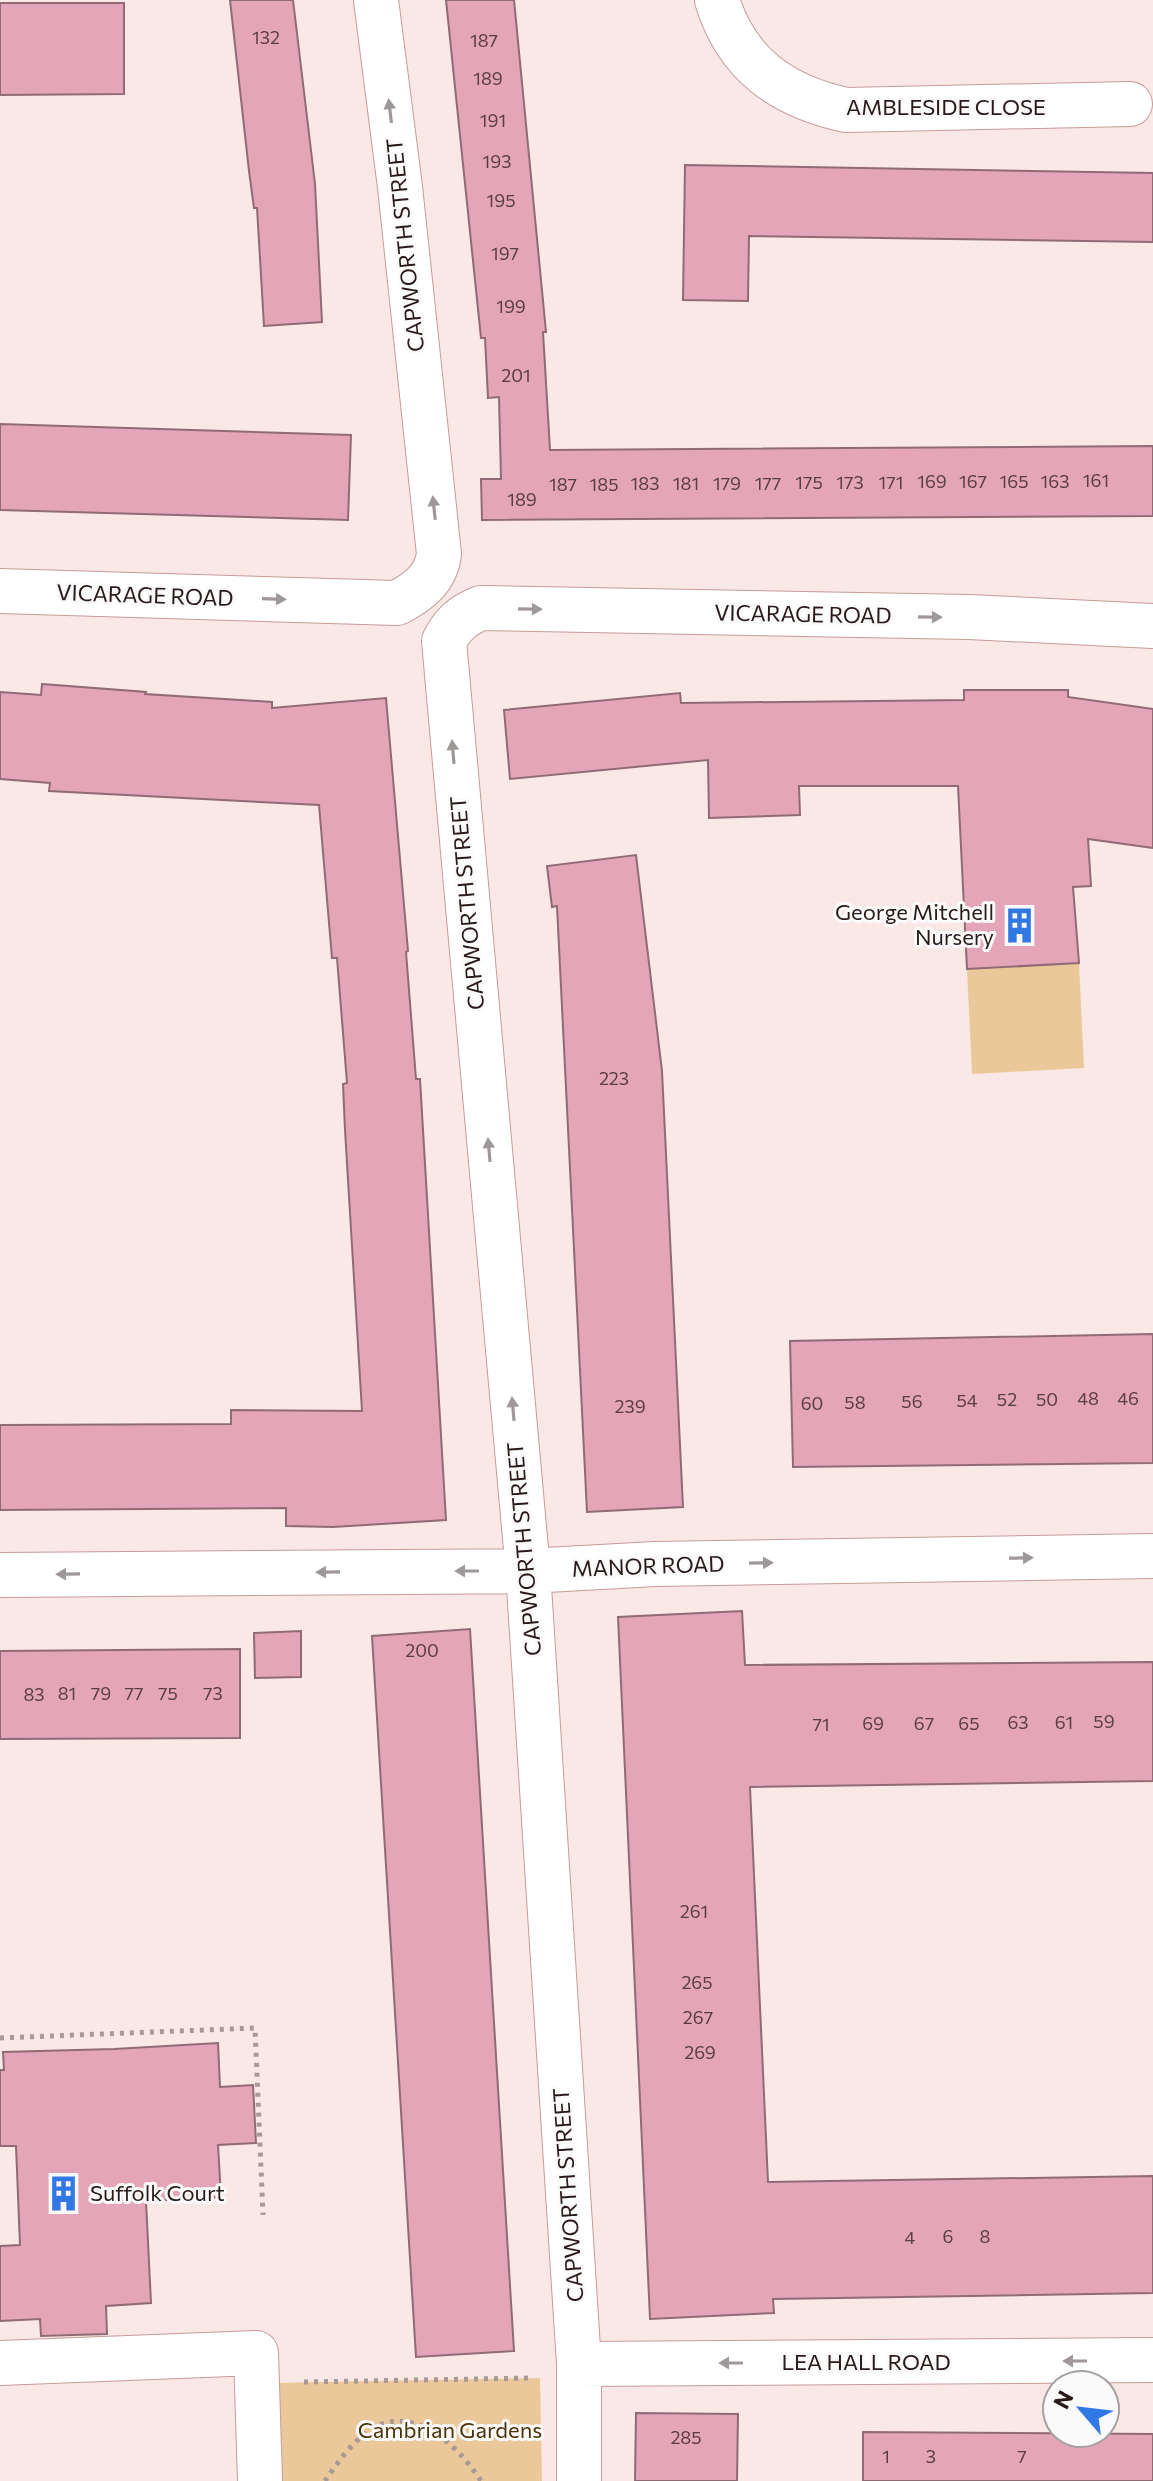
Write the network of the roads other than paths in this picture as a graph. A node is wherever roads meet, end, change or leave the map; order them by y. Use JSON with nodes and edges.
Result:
{"nodes":[{"id":1,"x":376,"y":0,"type":"edge"},
{"id":2,"x":717,"y":0,"type":"edge"},
{"id":3,"x":1130,"y":104,"type":"dead end"},
{"id":4,"x":426,"y":582,"type":"joint"},
{"id":5,"x":0,"y":591,"type":"edge"},
{"id":6,"x":457,"y":622,"type":"joint"},
{"id":7,"x":1153,"y":626,"type":"edge"},
{"id":8,"x":1153,"y":1556,"type":"edge"},
{"id":9,"x":528,"y":1571,"type":"junction"},
{"id":10,"x":0,"y":1575,"type":"edge"},
{"id":11,"x":1153,"y":2360,"type":"edge"},
{"id":12,"x":0,"y":2363,"type":"edge"},
{"id":13,"x":579,"y":2373,"type":"junction"},
{"id":14,"x":260,"y":2481,"type":"edge"},
{"id":15,"x":579,"y":2481,"type":"edge"}],
"edges":[{"from":4,"to":1,"type":"street","name":"CAPWORTH STREET","one_way":true},
{"from":2,"to":3,"type":"street","name":"AMBLESIDE CLOSE"},
{"from":5,"to":4,"type":"street","name":"VICARAGE ROAD","one_way":true},
{"from":6,"to":7,"type":"street","name":"VICARAGE ROAD","one_way":true},
{"from":9,"to":6,"type":"street","name":"CAPWORTH STREET","one_way":true},
{"from":9,"to":8,"type":"street","name":"MANOR ROAD","one_way":true},
{"from":9,"to":10,"type":"street","name":"MANOR ROAD","one_way":true},
{"from":9,"to":13,"type":"street","name":"CAPWORTH STREET"},
{"from":11,"to":13,"type":"street","name":"LEA HALL ROAD","one_way":true},
{"from":12,"to":14,"type":"street"},
{"from":13,"to":15,"type":"street","name":"CAPWORTH STREET"}]}
